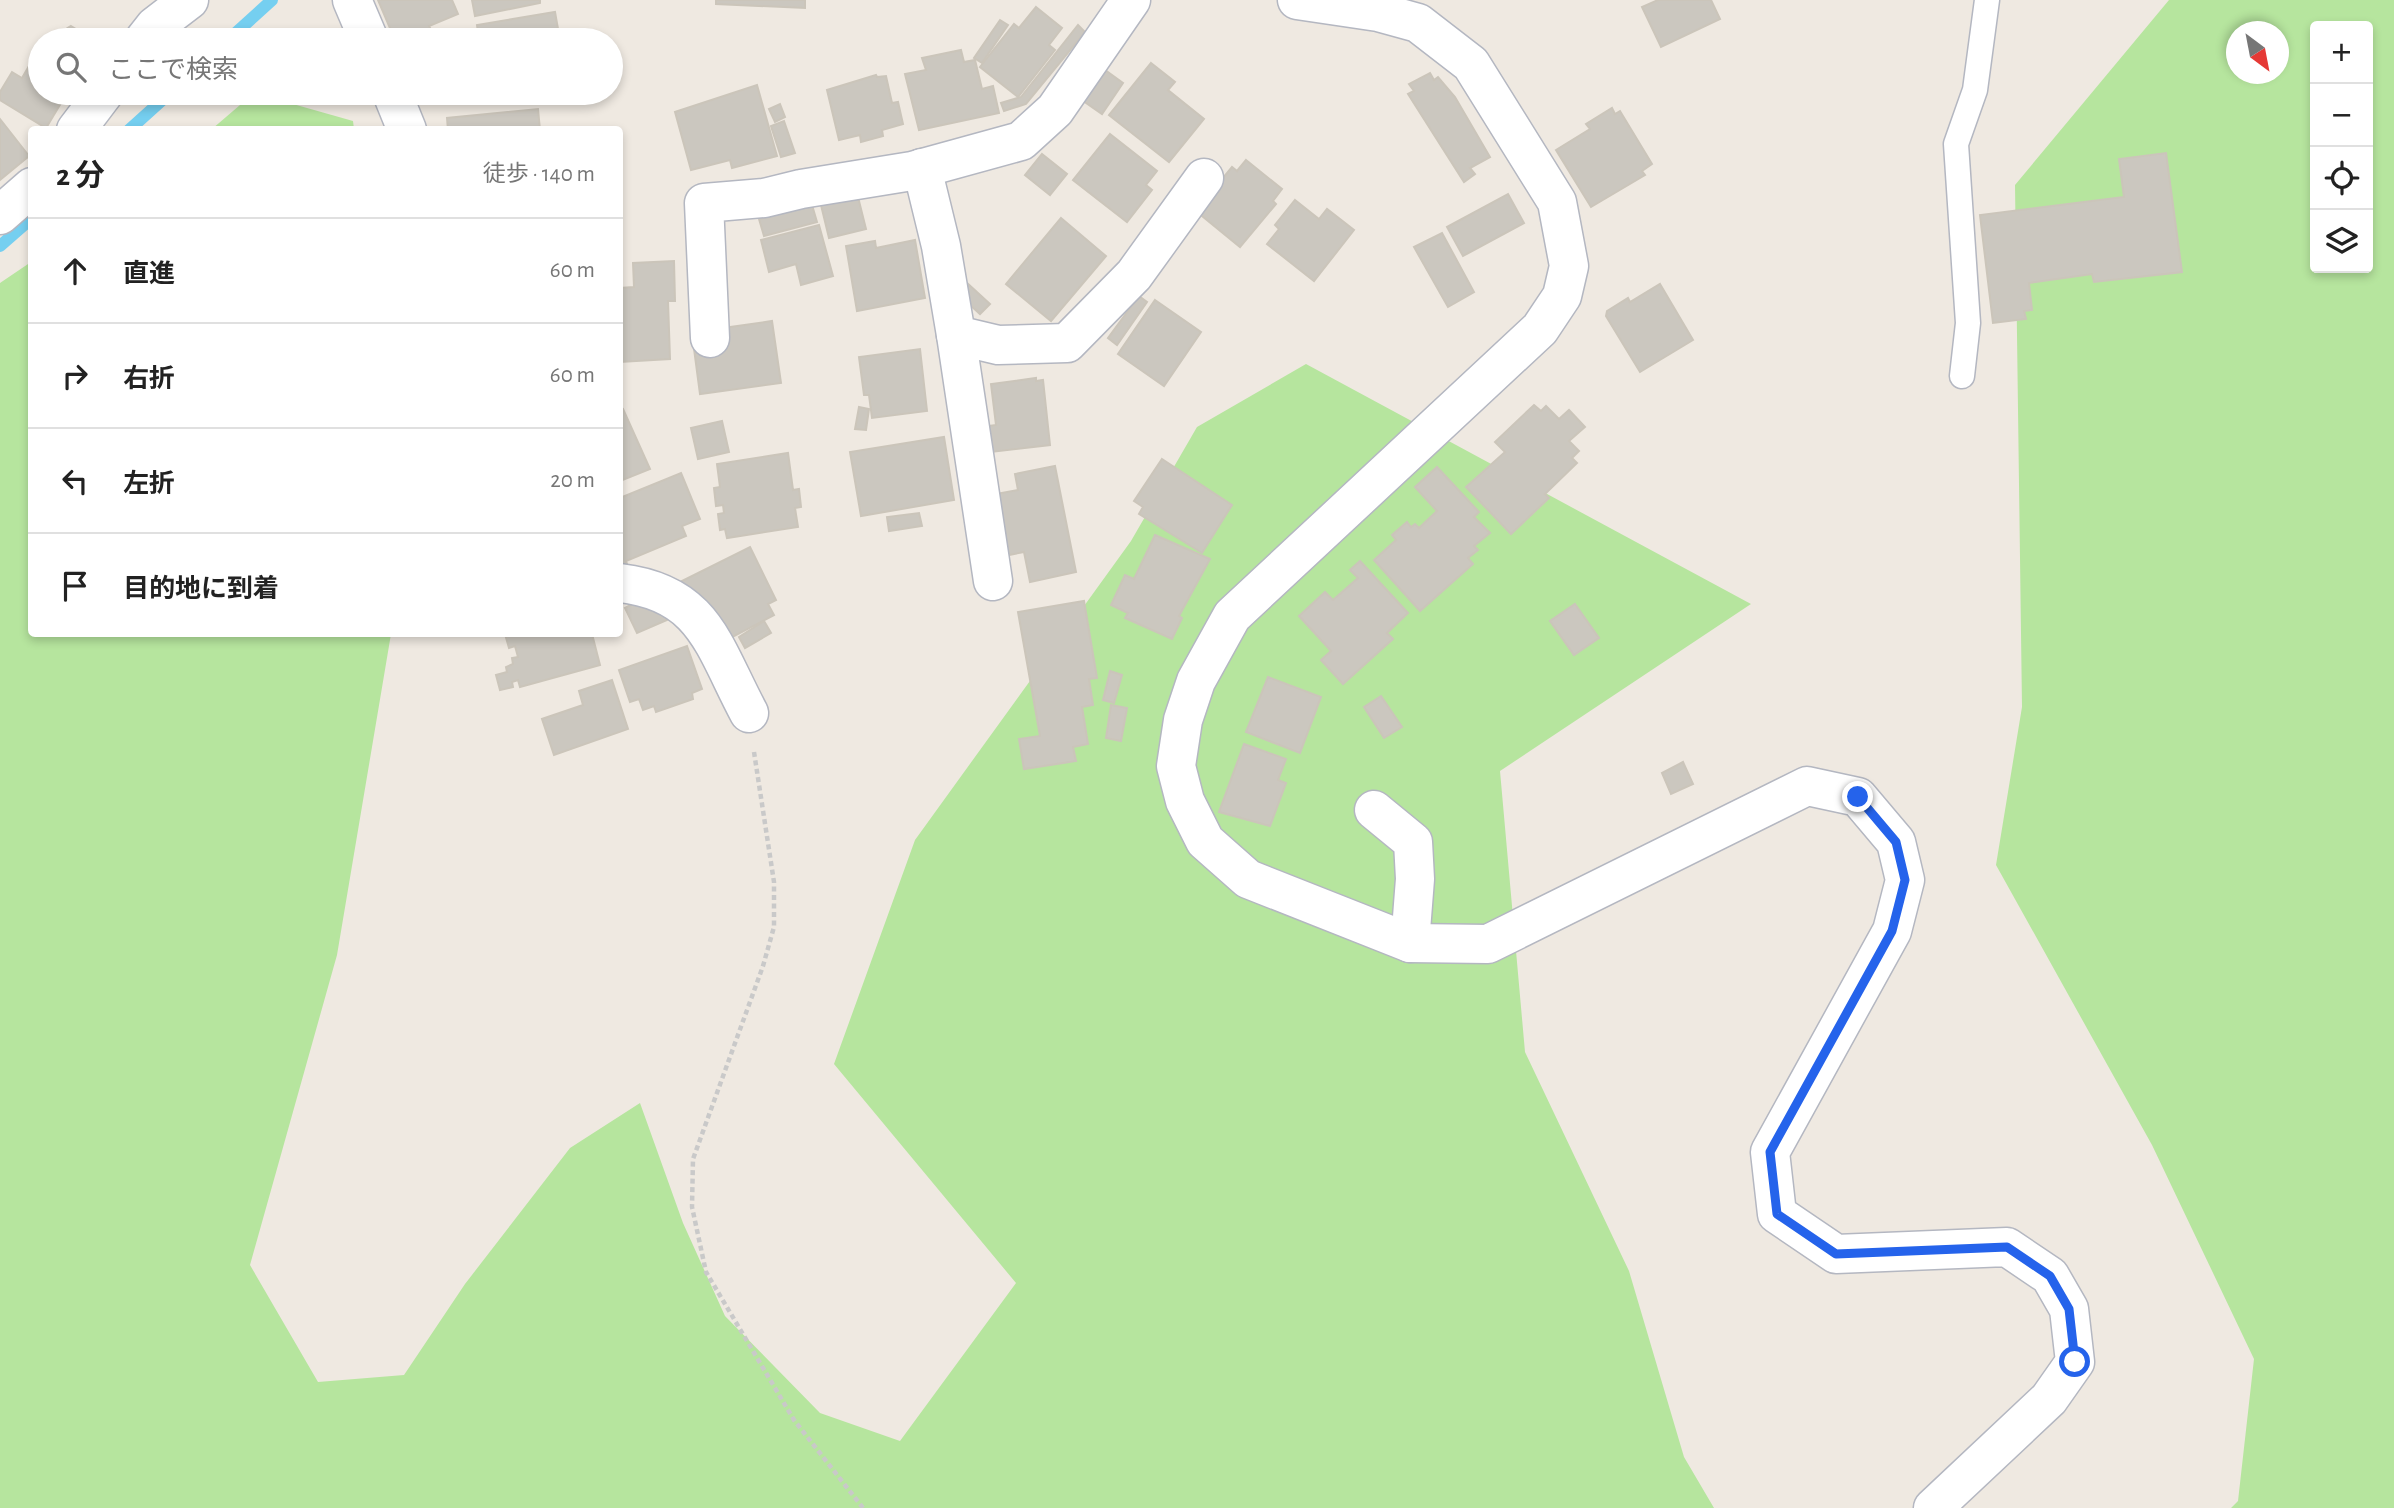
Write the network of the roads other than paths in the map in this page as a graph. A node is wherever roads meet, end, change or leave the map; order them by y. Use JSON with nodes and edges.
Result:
{"nodes":[{"id":1,"x":189,"y":0,"type":"edge"},
{"id":2,"x":352,"y":0,"type":"edge"},
{"id":3,"x":1131,"y":0,"type":"edge"},
{"id":4,"x":1297,"y":0,"type":"edge"},
{"id":5,"x":1987,"y":0,"type":"edge"},
{"id":6,"x":153,"y":28,"type":"edge"},
{"id":7,"x":364,"y":28,"type":"edge"},
{"id":8,"x":95,"y":105,"type":"edge"},
{"id":9,"x":396,"y":105,"type":"edge"},
{"id":10,"x":79,"y":126,"type":"edge"},
{"id":11,"x":405,"y":126,"type":"edge"},
{"id":12,"x":922,"y":168,"type":"junction"},
{"id":13,"x":1204,"y":178,"type":"dead end"},
{"id":14,"x":28,"y":190,"type":"edge"},
{"id":15,"x":0,"y":215,"type":"edge"},
{"id":16,"x":956,"y":335,"type":"junction"},
{"id":17,"x":710,"y":338,"type":"dead end"},
{"id":18,"x":1962,"y":376,"type":"dead end"},
{"id":19,"x":993,"y":581,"type":"dead end"},
{"id":20,"x":623,"y":583,"type":"edge"},
{"id":21,"x":749,"y":713,"type":"road end"},
{"id":22,"x":1374,"y":810,"type":"dead end"},
{"id":23,"x":1410,"y":943,"type":"junction"},
{"id":24,"x":1933,"y":1508,"type":"edge"}],
"edges":[{"from":1,"to":6,"type":"street"},
{"from":2,"to":7,"type":"street"},
{"from":3,"to":12,"type":"street"},
{"from":4,"to":23,"type":"street"},
{"from":5,"to":18,"type":"lane"},
{"from":8,"to":10,"type":"street"},
{"from":9,"to":11,"type":"street"},
{"from":12,"to":16,"type":"street"},
{"from":12,"to":17,"type":"street"},
{"from":13,"to":16,"type":"street"},
{"from":14,"to":15,"type":"street"},
{"from":16,"to":19,"type":"street"},
{"from":20,"to":21,"type":"street"},
{"from":22,"to":23,"type":"street"},
{"from":23,"to":24,"type":"street"}]}
